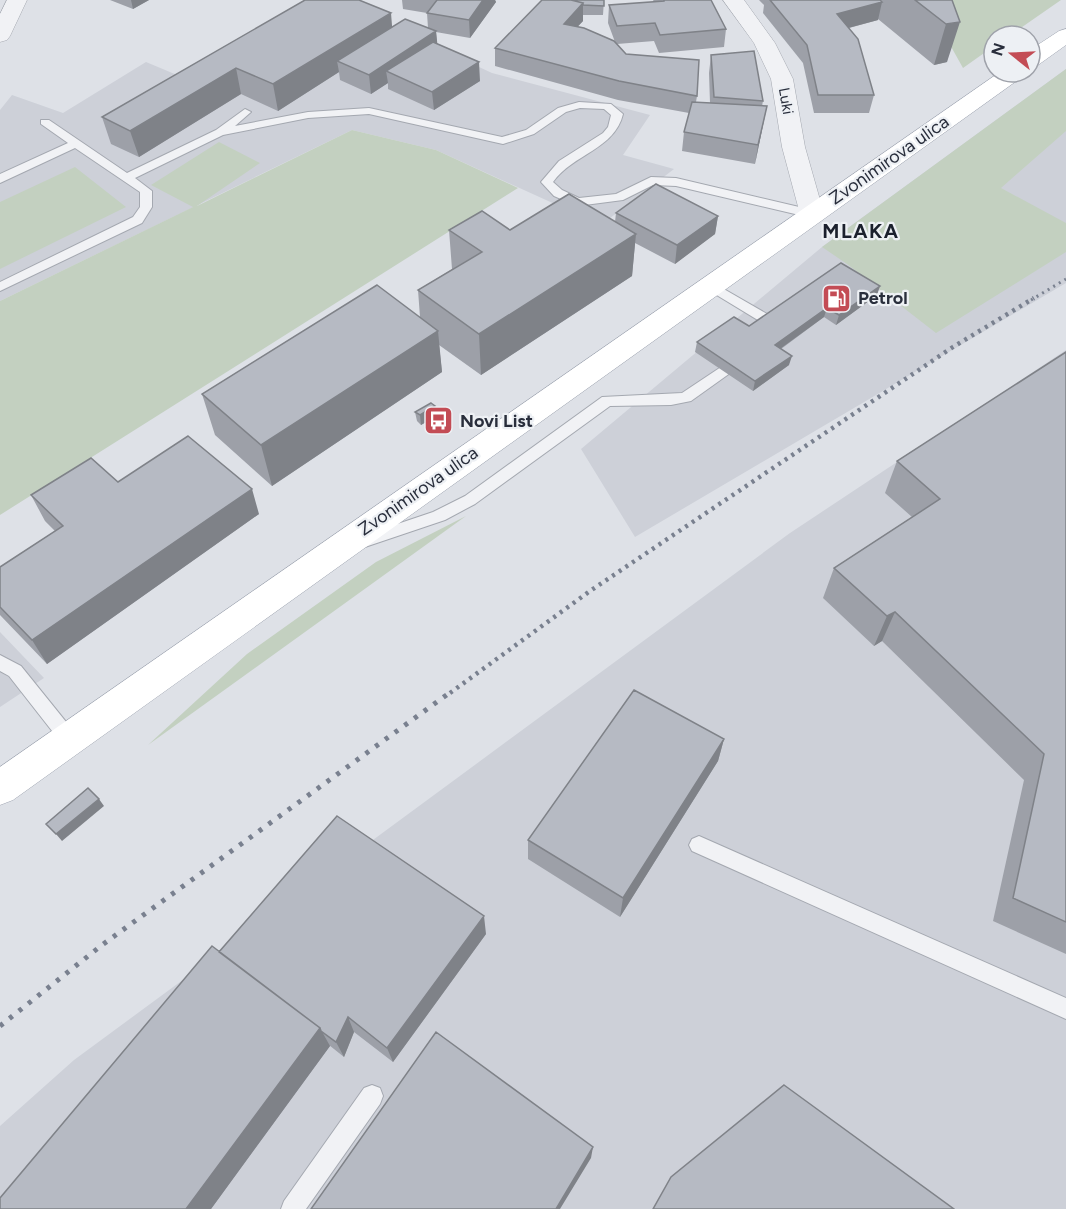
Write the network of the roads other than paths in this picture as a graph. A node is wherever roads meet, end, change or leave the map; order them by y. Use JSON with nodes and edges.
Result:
{"nodes":[{"id":1,"x":17,"y":0,"type":"edge"},
{"id":2,"x":733,"y":0,"type":"edge"},
{"id":3,"x":1066,"y":35,"type":"edge"},
{"id":4,"x":0,"y":36,"type":"edge"},
{"id":5,"x":1042,"y":52,"type":"edge"},
{"id":6,"x":997,"y":84,"type":"edge"},
{"id":7,"x":245,"y":112,"type":"dead end"},
{"id":8,"x":45,"y":122,"type":"dead end"},
{"id":9,"x":220,"y":132,"type":"junction"},
{"id":10,"x":74,"y":144,"type":"junction"},
{"id":11,"x":128,"y":177,"type":"junction"},
{"id":12,"x":0,"y":179,"type":"edge"},
{"id":13,"x":812,"y":214,"type":"junction"},
{"id":14,"x":710,"y":285,"type":"junction"},
{"id":15,"x":0,"y":287,"type":"edge"},
{"id":16,"x":774,"y":336,"type":"edge"},
{"id":17,"x":754,"y":350,"type":"edge"},
{"id":18,"x":335,"y":550,"type":"junction"},
{"id":19,"x":0,"y":662,"type":"edge"},
{"id":20,"x":69,"y":739,"type":"junction"},
{"id":21,"x":0,"y":788,"type":"edge"},
{"id":22,"x":699,"y":845,"type":"dead end"},
{"id":23,"x":1066,"y":1009,"type":"edge"},
{"id":24,"x":372,"y":1096,"type":"dead end"},
{"id":25,"x":292,"y":1209,"type":"edge"}],
"edges":[{"from":1,"to":4,"type":"street"},
{"from":2,"to":13,"type":"street","name":"Luki"},
{"from":3,"to":5,"type":"main road"},
{"from":6,"to":13,"type":"main road","name":"Zvonimirova ulica"},
{"from":7,"to":9,"type":"lane"},
{"from":8,"to":10,"type":"lane"},
{"from":9,"to":11,"type":"lane"},
{"from":9,"to":13,"type":"lane"},
{"from":10,"to":11,"type":"lane"},
{"from":10,"to":12,"type":"lane"},
{"from":11,"to":15,"type":"lane"},
{"from":13,"to":14,"type":"main road","name":"Zvonimirova ulica"},
{"from":14,"to":16,"type":"lane"},
{"from":14,"to":18,"type":"main road","name":"Zvonimirova ulica"},
{"from":17,"to":18,"type":"lane"},
{"from":18,"to":20,"type":"main road","name":"Zvonimirova ulica"},
{"from":19,"to":20,"type":"lane"},
{"from":20,"to":21,"type":"main road","name":"Zvonimirova ulica"},
{"from":22,"to":23,"type":"lane"},
{"from":24,"to":25,"type":"lane"}]}
